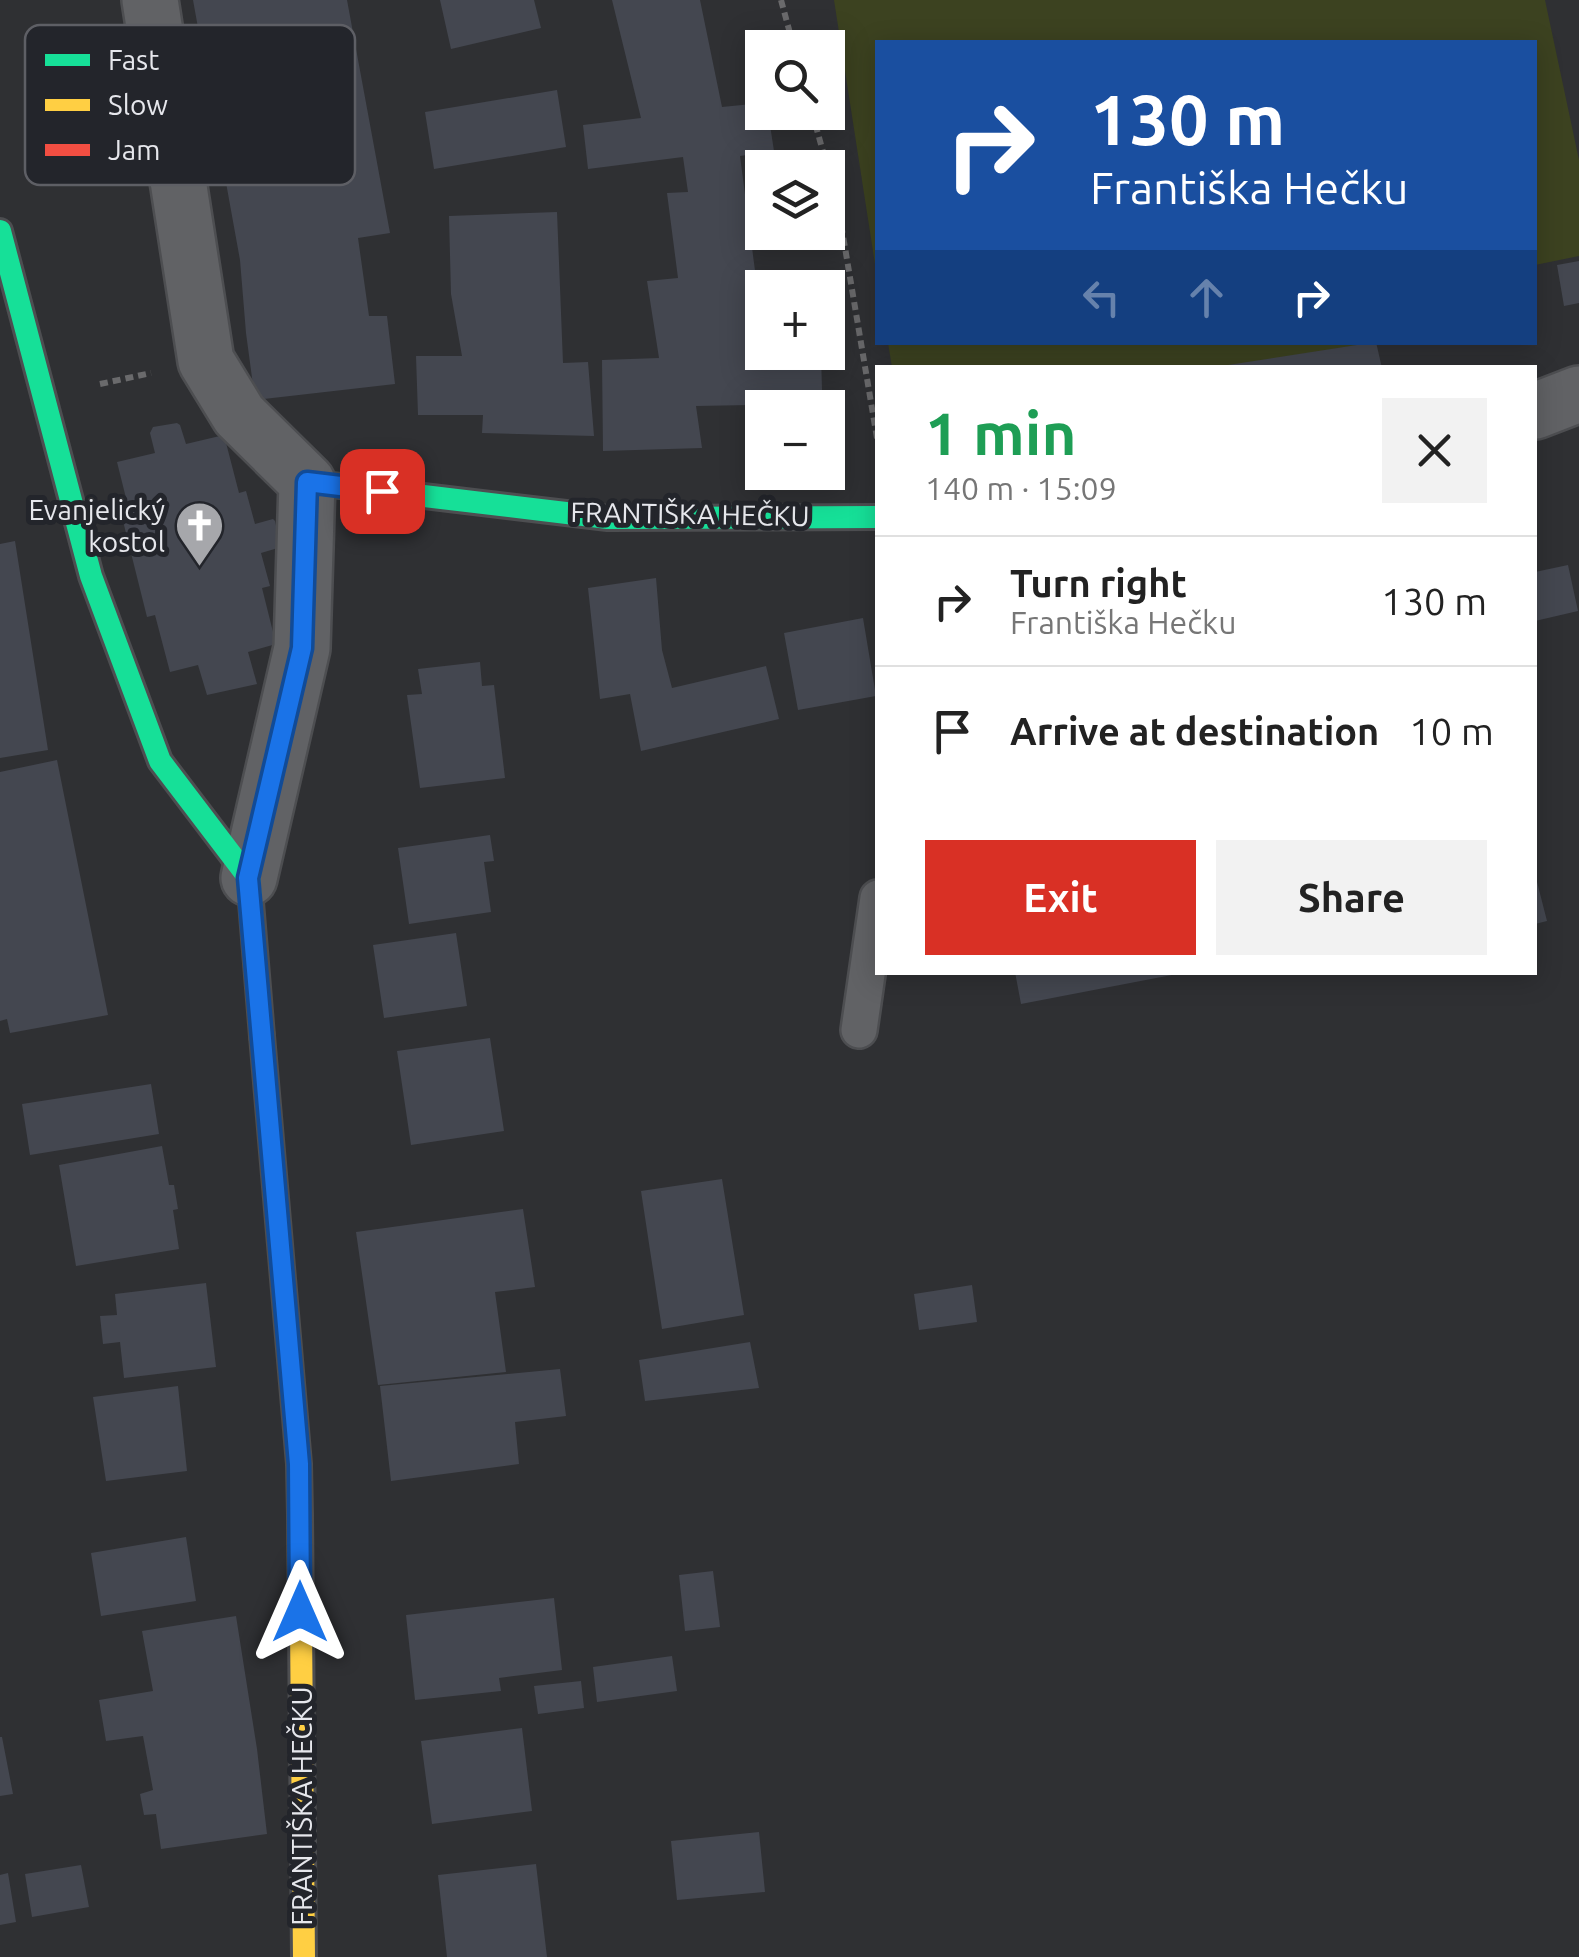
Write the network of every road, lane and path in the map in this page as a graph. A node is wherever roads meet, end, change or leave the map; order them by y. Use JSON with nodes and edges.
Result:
{"nodes":[{"id":1,"x":150,"y":0,"type":"edge"},
{"id":2,"x":781,"y":0,"type":"edge"},
{"id":3,"x":154,"y":25,"type":"edge"},
{"id":4,"x":789,"y":30,"type":"edge"},
{"id":5,"x":817,"y":130,"type":"edge"},
{"id":6,"x":179,"y":185,"type":"edge"},
{"id":7,"x":0,"y":231,"type":"edge"},
{"id":8,"x":206,"y":361,"type":"junction"},
{"id":9,"x":1579,"y":394,"type":"edge"},
{"id":10,"x":45,"y":396,"type":"junction"},
{"id":11,"x":1537,"y":410,"type":"edge"},
{"id":12,"x":875,"y":426,"type":"edge"},
{"id":13,"x":307,"y":482,"type":"junction"},
{"id":14,"x":875,"y":517,"type":"edge"},
{"id":15,"x":248,"y":878,"type":"junction"},
{"id":16,"x":875,"y":918,"type":"edge"},
{"id":17,"x":858,"y":1030,"type":"dead end"},
{"id":18,"x":304,"y":1957,"type":"edge"}],
"edges":[{"from":1,"to":3,"type":"street"},
{"from":2,"to":4,"type":"path"},
{"from":5,"to":12,"type":"path"},
{"from":6,"to":8,"type":"street"},
{"from":7,"to":10,"type":"street"},
{"from":8,"to":10,"type":"path"},
{"from":8,"to":13,"type":"street"},
{"from":9,"to":11,"type":"street"},
{"from":10,"to":15,"type":"street"},
{"from":13,"to":14,"type":"street","name":"FRANTIŠKA HEČKU"},
{"from":13,"to":15,"type":"street","name":"FRANTIŠKA HEČKU"},
{"from":15,"to":18,"type":"street","name":"FRANTIŠKA HEČKU"},
{"from":16,"to":17,"type":"lane"}]}
